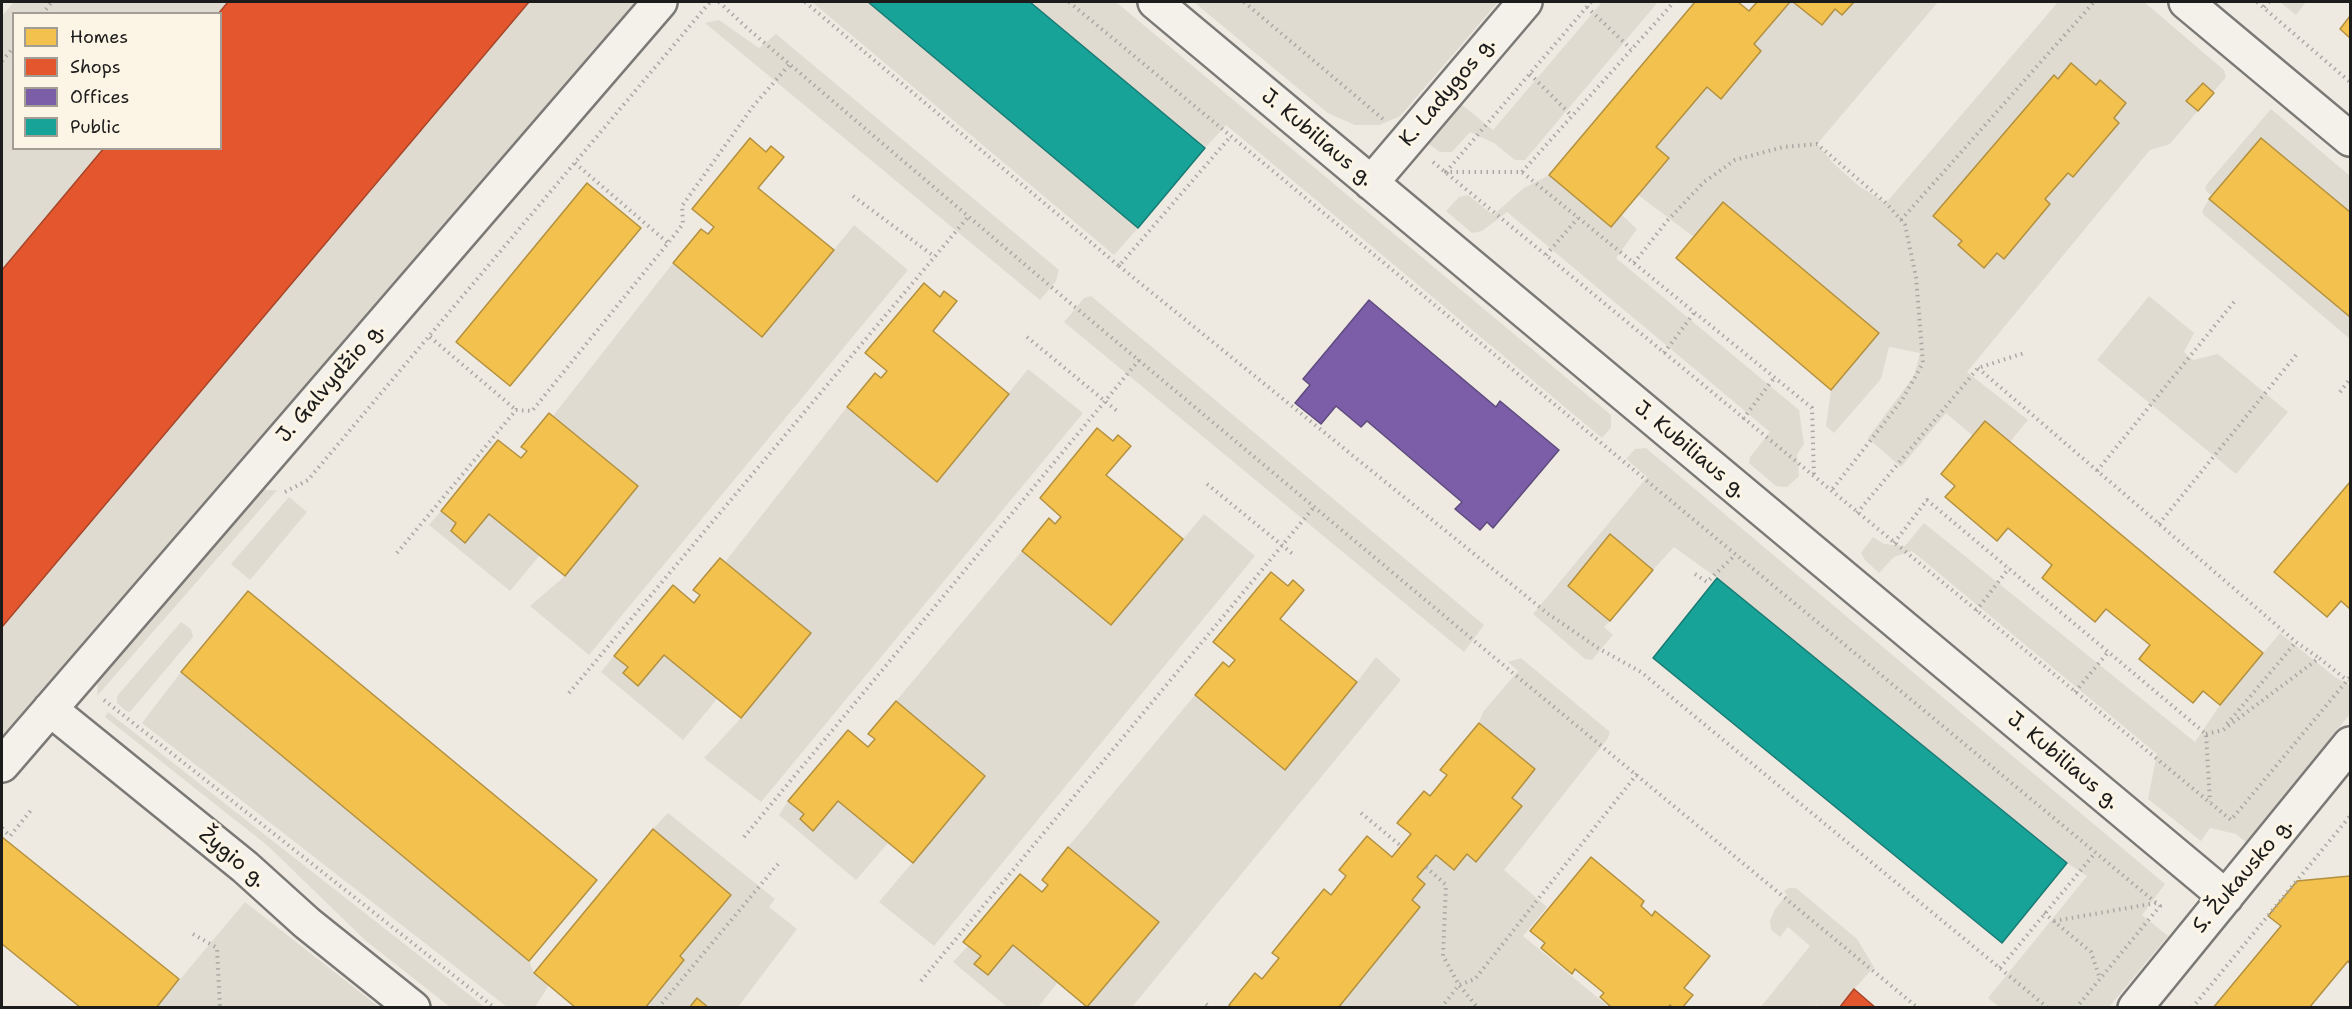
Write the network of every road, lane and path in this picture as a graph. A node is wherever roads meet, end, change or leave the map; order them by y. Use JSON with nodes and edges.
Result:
{"nodes":[{"id":1,"x":660,"y":2,"type":"edge"},
{"id":2,"x":710,"y":2,"type":"edge"},
{"id":3,"x":719,"y":2,"type":"edge"},
{"id":4,"x":805,"y":2,"type":"edge"},
{"id":5,"x":1070,"y":2,"type":"edge"},
{"id":6,"x":1155,"y":2,"type":"edge"},
{"id":7,"x":1244,"y":2,"type":"edge"},
{"id":8,"x":1525,"y":2,"type":"edge"},
{"id":9,"x":1591,"y":2,"type":"edge"},
{"id":10,"x":1674,"y":2,"type":"edge"},
{"id":11,"x":2094,"y":2,"type":"edge"},
{"id":12,"x":2186,"y":2,"type":"edge"},
{"id":13,"x":2258,"y":2,"type":"edge"},
{"id":14,"x":2269,"y":2,"type":"edge"},
{"id":15,"x":1587,"y":7,"type":"junction"},
{"id":16,"x":2264,"y":7,"type":"junction"},
{"id":17,"x":12,"y":49,"type":"edge"},
{"id":18,"x":1630,"y":49,"type":"junction"},
{"id":19,"x":2,"y":61,"type":"edge"},
{"id":20,"x":790,"y":64,"type":"junction"},
{"id":21,"x":1530,"y":74,"type":"junction"},
{"id":22,"x":2350,"y":82,"type":"edge"},
{"id":23,"x":1572,"y":116,"type":"junction"},
{"id":24,"x":1383,"y":119,"type":"dead end"},
{"id":25,"x":1231,"y":136,"type":"junction"},
{"id":26,"x":2350,"y":139,"type":"edge"},
{"id":27,"x":1430,"y":159,"type":"dead end"},
{"id":28,"x":575,"y":163,"type":"junction"},
{"id":29,"x":1446,"y":172,"type":"junction"},
{"id":30,"x":1522,"y":172,"type":"junction"},
{"id":31,"x":1371,"y":183,"type":"junction"},
{"id":32,"x":853,"y":196,"type":"dead end"},
{"id":33,"x":968,"y":217,"type":"junction"},
{"id":34,"x":1578,"y":218,"type":"junction"},
{"id":35,"x":1901,"y":219,"type":"junction"},
{"id":36,"x":668,"y":243,"type":"junction"},
{"id":37,"x":1546,"y":255,"type":"junction"},
{"id":38,"x":935,"y":257,"type":"junction"},
{"id":39,"x":1634,"y":263,"type":"junction"},
{"id":40,"x":1119,"y":266,"type":"junction"},
{"id":41,"x":2234,"y":302,"type":"dead end"},
{"id":42,"x":1694,"y":313,"type":"junction"},
{"id":43,"x":430,"y":337,"type":"junction"},
{"id":44,"x":1027,"y":337,"type":"dead end"},
{"id":45,"x":1664,"y":353,"type":"junction"},
{"id":46,"x":2024,"y":353,"type":"dead end"},
{"id":47,"x":2296,"y":355,"type":"dead end"},
{"id":48,"x":1139,"y":360,"type":"junction"},
{"id":49,"x":1978,"y":368,"type":"junction"},
{"id":50,"x":1774,"y":378,"type":"junction"},
{"id":51,"x":2350,"y":379,"type":"edge"},
{"id":52,"x":2340,"y":392,"type":"dead end"},
{"id":53,"x":1106,"y":401,"type":"junction"},
{"id":54,"x":516,"y":410,"type":"junction"},
{"id":55,"x":1118,"y":411,"type":"dead end"},
{"id":56,"x":1743,"y":419,"type":"junction"},
{"id":57,"x":330,"y":454,"type":"dead end"},
{"id":58,"x":2097,"y":471,"type":"junction"},
{"id":59,"x":1814,"y":477,"type":"junction"},
{"id":60,"x":1207,"y":484,"type":"dead end"},
{"id":61,"x":1831,"y":491,"type":"junction"},
{"id":62,"x":1314,"y":507,"type":"junction"},
{"id":63,"x":1857,"y":513,"type":"junction"},
{"id":64,"x":2159,"y":524,"type":"junction"},
{"id":65,"x":1894,"y":543,"type":"junction"},
{"id":66,"x":1282,"y":545,"type":"junction"},
{"id":67,"x":397,"y":553,"type":"dead end"},
{"id":68,"x":1294,"y":555,"type":"dead end"},
{"id":69,"x":1736,"y":555,"type":"junction"},
{"id":70,"x":2009,"y":568,"type":"junction"},
{"id":71,"x":1695,"y":574,"type":"dead end"},
{"id":72,"x":1976,"y":610,"type":"junction"},
{"id":73,"x":2296,"y":642,"type":"junction"},
{"id":74,"x":2108,"y":652,"type":"junction"},
{"id":75,"x":2319,"y":658,"type":"junction"},
{"id":76,"x":2349,"y":679,"type":"edge"},
{"id":77,"x":2075,"y":692,"type":"junction"},
{"id":78,"x":569,"y":693,"type":"dead end"},
{"id":79,"x":104,"y":700,"type":"dead end"},
{"id":80,"x":50,"y":709,"type":"junction"},
{"id":81,"x":2223,"y":730,"type":"junction"},
{"id":82,"x":2206,"y":734,"type":"junction"},
{"id":83,"x":2350,"y":744,"type":"edge"},
{"id":84,"x":2,"y":765,"type":"edge"},
{"id":85,"x":1637,"y":774,"type":"junction"},
{"id":86,"x":2210,"y":803,"type":"junction"},
{"id":87,"x":33,"y":809,"type":"dead end"},
{"id":88,"x":1361,"y":813,"type":"dead end"},
{"id":89,"x":2350,"y":816,"type":"edge"},
{"id":90,"x":2,"y":828,"type":"edge"},
{"id":91,"x":744,"y":837,"type":"dead end"},
{"id":92,"x":1401,"y":846,"type":"dead end"},
{"id":93,"x":2095,"y":852,"type":"junction"},
{"id":94,"x":778,"y":864,"type":"dead end"},
{"id":95,"x":1426,"y":867,"type":"dead end"},
{"id":96,"x":2226,"y":897,"type":"junction"},
{"id":97,"x":2156,"y":903,"type":"junction"},
{"id":98,"x":2044,"y":913,"type":"junction"},
{"id":99,"x":2054,"y":921,"type":"junction"},
{"id":100,"x":193,"y":934,"type":"dead end"},
{"id":101,"x":2000,"y":968,"type":"junction"},
{"id":102,"x":2100,"y":979,"type":"junction"},
{"id":103,"x":921,"y":981,"type":"dead end"},
{"id":104,"x":1459,"y":985,"type":"junction"},
{"id":105,"x":220,"y":1008,"type":"edge"},
{"id":106,"x":413,"y":1008,"type":"edge"},
{"id":107,"x":495,"y":1008,"type":"edge"},
{"id":108,"x":658,"y":1008,"type":"edge"},
{"id":109,"x":1441,"y":1008,"type":"edge"},
{"id":110,"x":1478,"y":1008,"type":"edge"},
{"id":111,"x":1918,"y":1008,"type":"edge"},
{"id":112,"x":2048,"y":1008,"type":"edge"},
{"id":113,"x":2076,"y":1008,"type":"edge"},
{"id":114,"x":2135,"y":1008,"type":"edge"},
{"id":115,"x":2192,"y":1008,"type":"edge"}],
"edges":[{"from":1,"to":80,"type":"street","name":"J. Galvydžio g."},
{"from":2,"to":28,"type":"path"},
{"from":3,"to":20,"type":"path"},
{"from":4,"to":40,"type":"path"},
{"from":5,"to":25,"type":"path"},
{"from":6,"to":31,"type":"street","name":"J. Kubiliaus g."},
{"from":7,"to":24,"type":"path"},
{"from":8,"to":31,"type":"street","name":"K. Ladygos g."},
{"from":9,"to":15,"type":"path"},
{"from":10,"to":18,"type":"path"},
{"from":11,"to":35,"type":"path"},
{"from":12,"to":26,"type":"street"},
{"from":13,"to":16,"type":"path"},
{"from":14,"to":16,"type":"path"},
{"from":15,"to":18,"type":"path"},
{"from":15,"to":21,"type":"path"},
{"from":16,"to":22,"type":"path"},
{"from":17,"to":19,"type":"path"},
{"from":18,"to":23,"type":"path"},
{"from":20,"to":33,"type":"path"},
{"from":20,"to":36,"type":"path"},
{"from":21,"to":23,"type":"path"},
{"from":21,"to":29,"type":"path"},
{"from":23,"to":30,"type":"path"},
{"from":25,"to":40,"type":"path"},
{"from":25,"to":69,"type":"path"},
{"from":27,"to":29,"type":"path"},
{"from":28,"to":36,"type":"path"},
{"from":28,"to":43,"type":"path"},
{"from":29,"to":30,"type":"path"},
{"from":29,"to":37,"type":"path"},
{"from":30,"to":34,"type":"path"},
{"from":31,"to":96,"type":"street","name":"J. Kubiliaus g."},
{"from":32,"to":38,"type":"path"},
{"from":33,"to":38,"type":"path"},
{"from":33,"to":48,"type":"path"},
{"from":34,"to":37,"type":"path"},
{"from":34,"to":39,"type":"path"},
{"from":35,"to":39,"type":"path"},
{"from":35,"to":61,"type":"path"},
{"from":36,"to":54,"type":"path"},
{"from":37,"to":45,"type":"path"},
{"from":38,"to":78,"type":"path"},
{"from":39,"to":42,"type":"path"},
{"from":40,"to":101,"type":"path"},
{"from":41,"to":58,"type":"path"},
{"from":42,"to":45,"type":"path"},
{"from":42,"to":50,"type":"path"},
{"from":43,"to":54,"type":"path"},
{"from":43,"to":57,"type":"path"},
{"from":44,"to":53,"type":"path"},
{"from":45,"to":56,"type":"path"},
{"from":46,"to":49,"type":"path"},
{"from":47,"to":64,"type":"path"},
{"from":48,"to":53,"type":"path"},
{"from":48,"to":62,"type":"path"},
{"from":49,"to":58,"type":"path"},
{"from":49,"to":63,"type":"path"},
{"from":50,"to":56,"type":"path"},
{"from":50,"to":59,"type":"path"},
{"from":51,"to":52,"type":"path"},
{"from":53,"to":55,"type":"path"},
{"from":53,"to":91,"type":"path"},
{"from":54,"to":67,"type":"path"},
{"from":56,"to":59,"type":"path"},
{"from":58,"to":64,"type":"path"},
{"from":59,"to":61,"type":"path"},
{"from":60,"to":66,"type":"path"},
{"from":61,"to":63,"type":"path"},
{"from":62,"to":66,"type":"path"},
{"from":62,"to":85,"type":"path"},
{"from":63,"to":65,"type":"path"},
{"from":64,"to":73,"type":"path"},
{"from":65,"to":70,"type":"path"},
{"from":65,"to":72,"type":"path"},
{"from":66,"to":68,"type":"path"},
{"from":66,"to":103,"type":"path"},
{"from":69,"to":71,"type":"path"},
{"from":69,"to":93,"type":"path"},
{"from":70,"to":72,"type":"path"},
{"from":70,"to":74,"type":"path"},
{"from":72,"to":77,"type":"path"},
{"from":73,"to":75,"type":"path"},
{"from":73,"to":81,"type":"path"},
{"from":74,"to":77,"type":"path"},
{"from":74,"to":82,"type":"path"},
{"from":75,"to":76,"type":"path"},
{"from":75,"to":81,"type":"path"},
{"from":76,"to":86,"type":"path"},
{"from":77,"to":86,"type":"path"},
{"from":79,"to":107,"type":"path"},
{"from":80,"to":84,"type":"street","name":"J. Galvydžio g."},
{"from":80,"to":106,"type":"street","name":"Žygio g."},
{"from":81,"to":82,"type":"path"},
{"from":82,"to":86,"type":"path"},
{"from":83,"to":96,"type":"street","name":"S. Žukausko g."},
{"from":85,"to":104,"type":"path"},
{"from":85,"to":111,"type":"path"},
{"from":87,"to":90,"type":"path"},
{"from":88,"to":92,"type":"path"},
{"from":89,"to":115,"type":"path"},
{"from":93,"to":97,"type":"path"},
{"from":93,"to":98,"type":"path"},
{"from":94,"to":108,"type":"path"},
{"from":95,"to":104,"type":"path"},
{"from":96,"to":114,"type":"street","name":"S. Žukausko g."},
{"from":97,"to":99,"type":"path"},
{"from":97,"to":102,"type":"path"},
{"from":98,"to":99,"type":"path"},
{"from":98,"to":101,"type":"path"},
{"from":99,"to":102,"type":"path"},
{"from":100,"to":105,"type":"path"},
{"from":101,"to":112,"type":"path"},
{"from":102,"to":113,"type":"path"},
{"from":104,"to":109,"type":"path"},
{"from":104,"to":110,"type":"path"}]}
